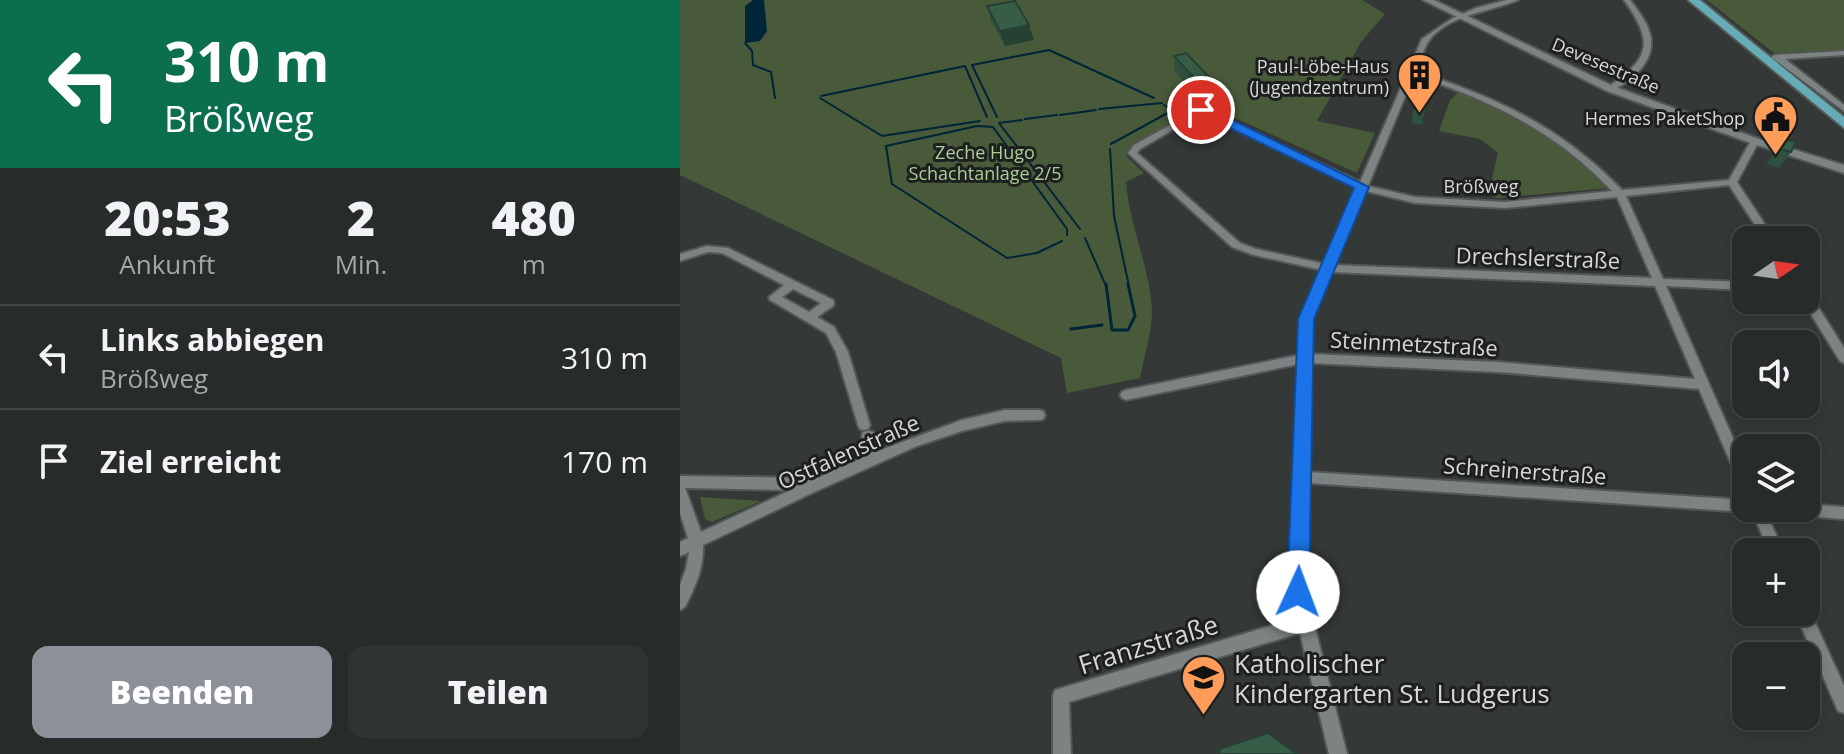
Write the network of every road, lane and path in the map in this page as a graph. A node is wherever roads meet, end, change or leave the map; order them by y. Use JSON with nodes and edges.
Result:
{"nodes":[{"id":1,"x":1427,"y":0,"type":"edge"},
{"id":2,"x":1515,"y":0,"type":"edge"},
{"id":3,"x":1627,"y":0,"type":"edge"},
{"id":4,"x":1693,"y":0,"type":"edge"},
{"id":5,"x":1459,"y":17,"type":"junction"},
{"id":6,"x":1844,"y":53,"type":"edge"},
{"id":7,"x":1763,"y":57,"type":"junction"},
{"id":8,"x":1778,"y":57,"type":"junction"},
{"id":9,"x":1411,"y":72,"type":"junction"},
{"id":10,"x":1611,"y":89,"type":"junction"},
{"id":11,"x":1844,"y":109,"type":"edge"},
{"id":12,"x":1201,"y":110,"type":"joint"},
{"id":13,"x":1844,"y":124,"type":"edge"},
{"id":14,"x":1755,"y":141,"type":"junction"},
{"id":15,"x":1844,"y":167,"type":"edge"},
{"id":16,"x":1732,"y":182,"type":"junction"},
{"id":17,"x":1362,"y":187,"type":"junction"},
{"id":18,"x":1621,"y":195,"type":"junction"},
{"id":19,"x":1761,"y":226,"type":"edge"},
{"id":20,"x":680,"y":258,"type":"edge"},
{"id":21,"x":1329,"y":268,"type":"junction"},
{"id":22,"x":1658,"y":282,"type":"junction"},
{"id":23,"x":792,"y":285,"type":"junction"},
{"id":24,"x":1732,"y":285,"type":"edge"},
{"id":25,"x":1817,"y":314,"type":"edge"},
{"id":26,"x":810,"y":317,"type":"junction"},
{"id":27,"x":1305,"y":358,"type":"junction"},
{"id":28,"x":1844,"y":358,"type":"edge"},
{"id":29,"x":1702,"y":384,"type":"junction"},
{"id":30,"x":1126,"y":395,"type":"dead end"},
{"id":31,"x":1039,"y":415,"type":"dead end"},
{"id":32,"x":1732,"y":452,"type":"edge"},
{"id":33,"x":874,"y":461,"type":"junction"},
{"id":34,"x":1301,"y":477,"type":"junction"},
{"id":35,"x":680,"y":482,"type":"edge"},
{"id":36,"x":821,"y":484,"type":"junction"},
{"id":37,"x":680,"y":491,"type":"edge"},
{"id":38,"x":1732,"y":505,"type":"edge"},
{"id":39,"x":1820,"y":511,"type":"edge"},
{"id":40,"x":1844,"y":513,"type":"edge"},
{"id":41,"x":696,"y":542,"type":"junction"},
{"id":42,"x":680,"y":549,"type":"edge"},
{"id":43,"x":680,"y":602,"type":"edge"},
{"id":44,"x":1304,"y":624,"type":"junction"},
{"id":45,"x":1809,"y":626,"type":"edge"},
{"id":46,"x":1844,"y":705,"type":"edge"},
{"id":47,"x":1062,"y":754,"type":"edge"},
{"id":48,"x":1338,"y":754,"type":"edge"}],
"edges":[{"from":1,"to":5,"type":"street","name":"Devesestraße"},
{"from":2,"to":5,"type":"street"},
{"from":3,"to":10,"type":"street"},
{"from":4,"to":7,"type":"main road"},
{"from":5,"to":9,"type":"street"},
{"from":5,"to":10,"type":"street","name":"Devesestraße"},
{"from":6,"to":8,"type":"street"},
{"from":7,"to":8,"type":"street"},
{"from":7,"to":13,"type":"main road"},
{"from":8,"to":11,"type":"street"},
{"from":9,"to":17,"type":"street"},
{"from":9,"to":18,"type":"street"},
{"from":10,"to":14,"type":"street","name":"Devesestraße"},
{"from":12,"to":17,"type":"street","name":"Brößweg"},
{"from":12,"to":21,"type":"street","name":"Drechslerstraße"},
{"from":14,"to":15,"type":"street","name":"Devesestraße"},
{"from":14,"to":16,"type":"street"},
{"from":16,"to":18,"type":"street","name":"Brößweg"},
{"from":16,"to":19,"type":"street"},
{"from":17,"to":18,"type":"street","name":"Brößweg"},
{"from":17,"to":21,"type":"street"},
{"from":18,"to":22,"type":"street"},
{"from":20,"to":23,"type":"street"},
{"from":21,"to":22,"type":"street","name":"Drechslerstraße"},
{"from":21,"to":27,"type":"street"},
{"from":22,"to":24,"type":"street","name":"Drechslerstraße"},
{"from":22,"to":29,"type":"street"},
{"from":23,"to":26,"type":"street"},
{"from":23,"to":26,"type":"street"},
{"from":25,"to":28,"type":"street"},
{"from":26,"to":33,"type":"street"},
{"from":27,"to":29,"type":"street","name":"Steinmetzstraße"},
{"from":27,"to":30,"type":"street","name":"Steinmetzstraße"},
{"from":27,"to":34,"type":"street"},
{"from":29,"to":32,"type":"street"},
{"from":31,"to":33,"type":"street","name":"Ostfalenstraße"},
{"from":33,"to":36,"type":"street","name":"Ostfalenstraße"},
{"from":34,"to":38,"type":"street","name":"Schreinerstraße"},
{"from":34,"to":44,"type":"street"},
{"from":35,"to":36,"type":"street"},
{"from":36,"to":41,"type":"street","name":"Ostfalenstraße"},
{"from":37,"to":41,"type":"street"},
{"from":39,"to":40,"type":"street"},
{"from":41,"to":42,"type":"street","name":"Ostfalenstraße"},
{"from":41,"to":43,"type":"street"},
{"from":44,"to":47,"type":"street","name":"Franzstraße"},
{"from":44,"to":48,"type":"street"},
{"from":45,"to":46,"type":"street"}]}
